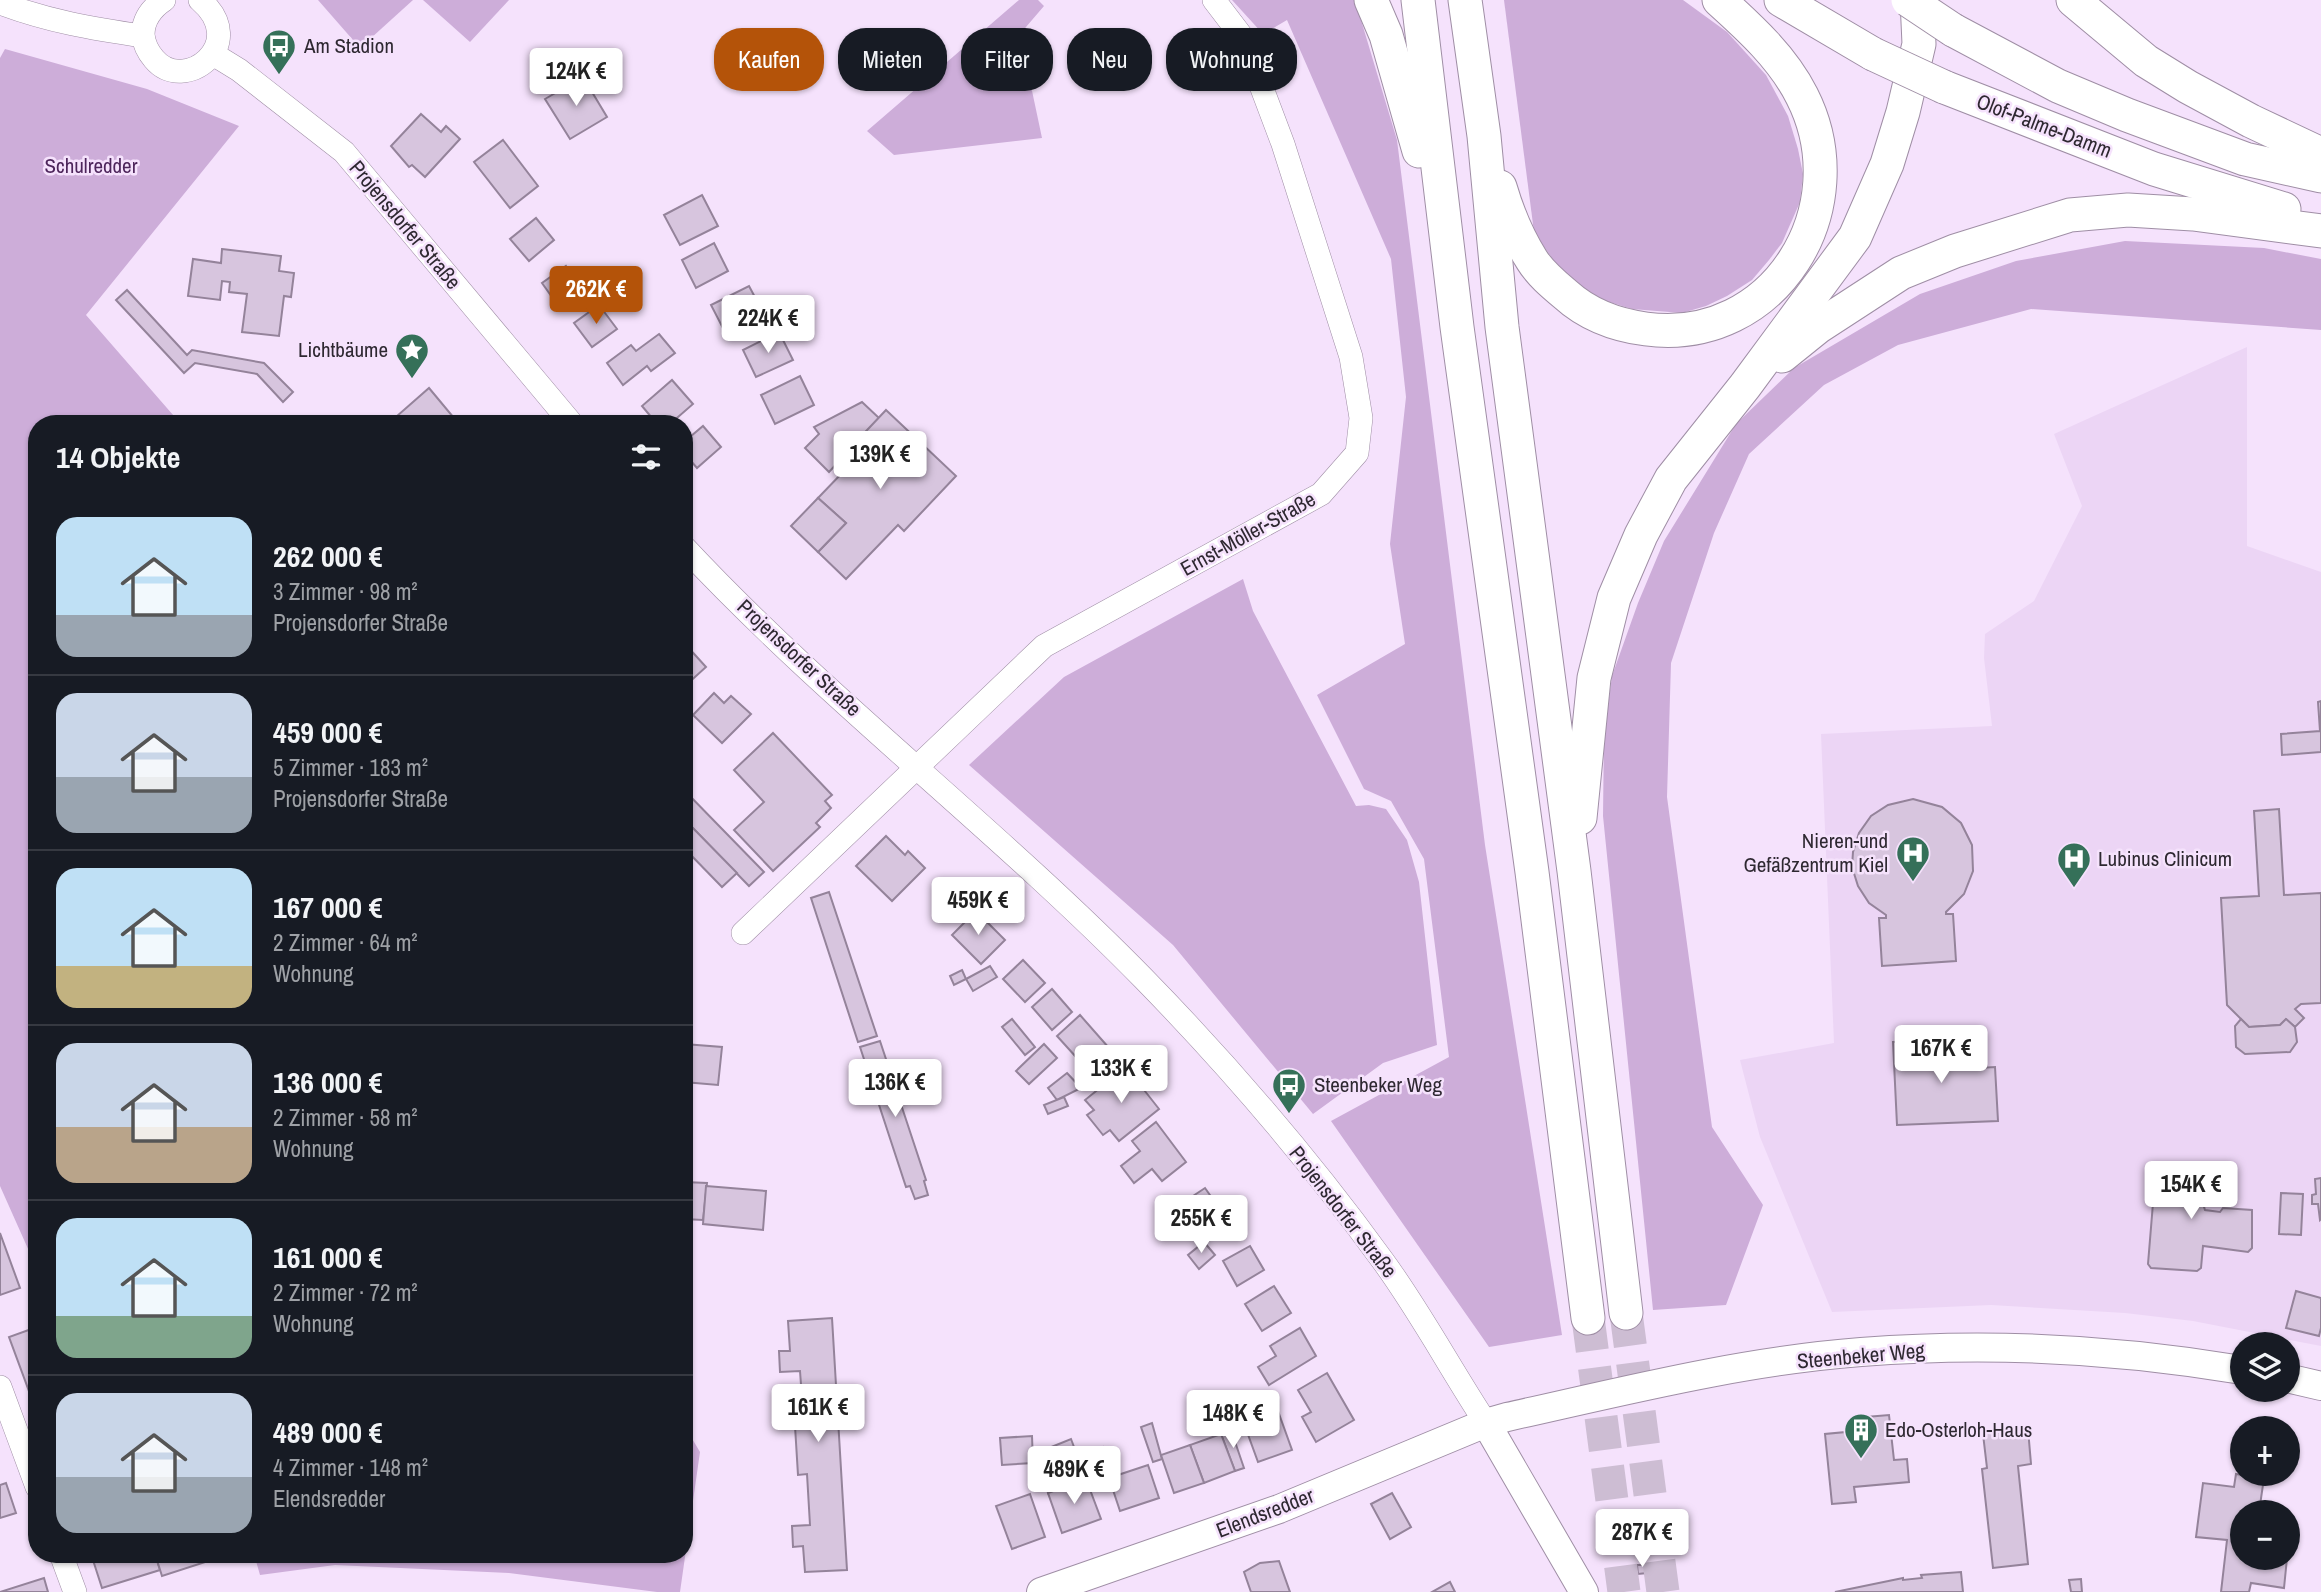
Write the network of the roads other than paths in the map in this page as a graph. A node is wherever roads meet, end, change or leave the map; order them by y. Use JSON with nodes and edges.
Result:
{"nodes":[{"id":1,"x":164,"y":0,"type":"edge"},
{"id":2,"x":200,"y":0,"type":"edge"},
{"id":3,"x":1214,"y":0,"type":"edge"},
{"id":4,"x":1371,"y":0,"type":"edge"},
{"id":5,"x":1418,"y":0,"type":"edge"},
{"id":6,"x":1465,"y":0,"type":"edge"},
{"id":7,"x":1719,"y":0,"type":"edge"},
{"id":8,"x":1781,"y":0,"type":"edge"},
{"id":9,"x":1908,"y":0,"type":"edge"},
{"id":10,"x":1917,"y":0,"type":"edge"},
{"id":11,"x":2073,"y":0,"type":"edge"},
{"id":12,"x":0,"y":3,"type":"edge"},
{"id":13,"x":143,"y":36,"type":"junction"},
{"id":14,"x":213,"y":54,"type":"junction"},
{"id":15,"x":1484,"y":136,"type":"junction"},
{"id":16,"x":2321,"y":154,"type":"edge"},
{"id":17,"x":2321,"y":176,"type":"edge"},
{"id":18,"x":2321,"y":220,"type":"edge"},
{"id":19,"x":2321,"y":230,"type":"edge"},
{"id":20,"x":1457,"y":327,"type":"junction"},
{"id":21,"x":1745,"y":386,"type":"junction"},
{"id":22,"x":564,"y":415,"type":"edge"},
{"id":23,"x":693,"y":556,"type":"edge"},
{"id":24,"x":915,"y":768,"type":"junction"},
{"id":25,"x":1574,"y":872,"type":"junction"},
{"id":26,"x":743,"y":933,"type":"dead end"},
{"id":27,"x":1626,"y":1313,"type":"tunnel mouth"},
{"id":28,"x":1588,"y":1318,"type":"tunnel mouth"},
{"id":29,"x":2230,"y":1369,"type":"edge"},
{"id":30,"x":2300,"y":1381,"type":"edge"},
{"id":31,"x":2321,"y":1386,"type":"edge"},
{"id":32,"x":0,"y":1387,"type":"edge"},
{"id":33,"x":1486,"y":1423,"type":"junction"},
{"id":34,"x":28,"y":1463,"type":"edge"},
{"id":35,"x":64,"y":1563,"type":"edge"},
{"id":36,"x":75,"y":1592,"type":"edge"},
{"id":37,"x":1041,"y":1592,"type":"edge"},
{"id":38,"x":1584,"y":1592,"type":"edge"}],
"edges":[{"from":1,"to":13,"type":"street"},
{"from":2,"to":14,"type":"street"},
{"from":3,"to":24,"type":"street","name":"Ernst-Möller-Straße"},
{"from":4,"to":20,"type":"highway"},
{"from":5,"to":20,"type":"highway"},
{"from":6,"to":15,"type":"highway"},
{"from":7,"to":15,"type":"highway"},
{"from":8,"to":18,"type":"highway","name":"Olof-Palme-Damm","bridge":true},
{"from":9,"to":17,"type":"highway","name":"Olof-Palme-Damm","bridge":true},
{"from":10,"to":21,"type":"highway"},
{"from":11,"to":16,"type":"highway"},
{"from":12,"to":13,"type":"street"},
{"from":13,"to":14,"type":"street"},
{"from":14,"to":22,"type":"street","name":"Projensdorfer Straße"},
{"from":15,"to":25,"type":"highway"},
{"from":19,"to":21,"type":"highway"},
{"from":20,"to":28,"type":"highway"},
{"from":21,"to":25,"type":"highway"},
{"from":23,"to":24,"type":"street","name":"Projensdorfer Straße"},
{"from":24,"to":26,"type":"street"},
{"from":24,"to":33,"type":"street","name":"Projensdorfer Straße"},
{"from":25,"to":27,"type":"highway"},
{"from":29,"to":33,"type":"main road","name":"Steenbeker Weg"},
{"from":30,"to":31,"type":"main road"},
{"from":32,"to":34,"type":"street"},
{"from":33,"to":37,"type":"main road","name":"Elendsredder"},
{"from":33,"to":38,"type":"main road","name":"Projensdorfer Straße"},
{"from":35,"to":36,"type":"street"}]}
